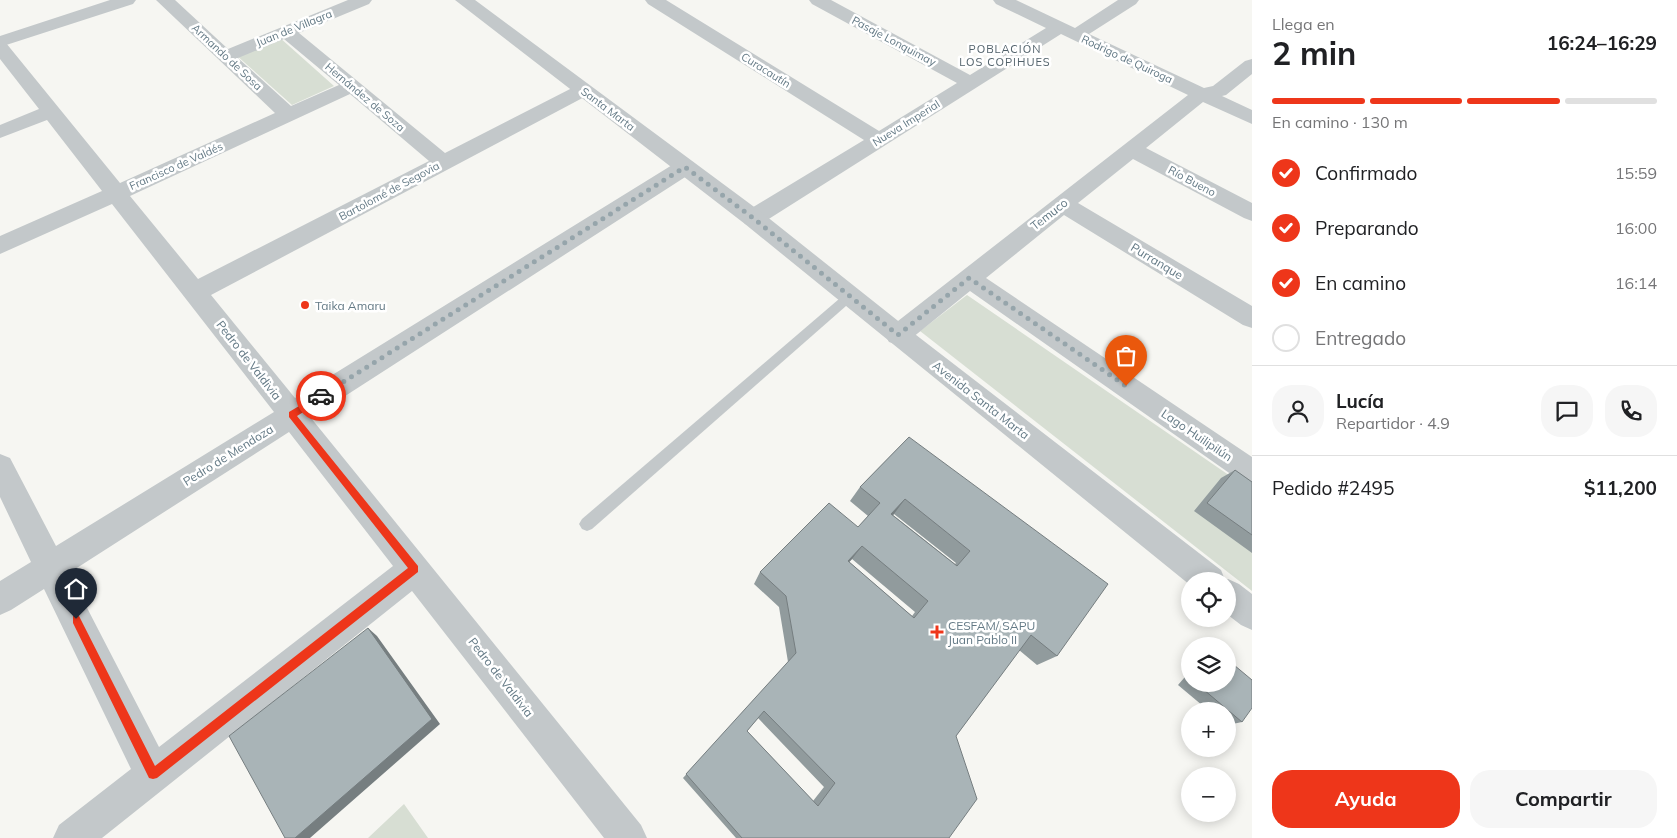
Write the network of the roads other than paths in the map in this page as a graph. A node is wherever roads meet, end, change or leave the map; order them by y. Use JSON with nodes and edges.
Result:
{"nodes":[{"id":1,"x":79,"y":0,"type":"edge"},
{"id":2,"x":127,"y":0,"type":"edge"},
{"id":3,"x":165,"y":0,"type":"edge"},
{"id":4,"x":363,"y":0,"type":"edge"},
{"id":5,"x":464,"y":0,"type":"edge"},
{"id":6,"x":654,"y":0,"type":"edge"},
{"id":7,"x":818,"y":0,"type":"edge"},
{"id":8,"x":1002,"y":0,"type":"edge"},
{"id":9,"x":1130,"y":0,"type":"edge"},
{"id":10,"x":0,"y":26,"type":"edge"},
{"id":11,"x":286,"y":31,"type":"junction"},
{"id":12,"x":1068,"y":31,"type":"junction"},
{"id":13,"x":0,"y":42,"type":"edge"},
{"id":14,"x":0,"y":47,"type":"edge"},
{"id":15,"x":226,"y":56,"type":"junction"},
{"id":16,"x":1252,"y":64,"type":"edge"},
{"id":17,"x":971,"y":83,"type":"junction"},
{"id":18,"x":352,"y":86,"type":"junction"},
{"id":19,"x":583,"y":90,"type":"junction"},
{"id":20,"x":1201,"y":94,"type":"junction"},
{"id":21,"x":51,"y":111,"type":"junction"},
{"id":22,"x":289,"y":115,"type":"junction"},
{"id":23,"x":1252,"y":118,"type":"edge"},
{"id":24,"x":0,"y":132,"type":"edge"},
{"id":25,"x":879,"y":140,"type":"junction"},
{"id":26,"x":1131,"y":149,"type":"junction"},
{"id":27,"x":444,"y":163,"type":"junction"},
{"id":28,"x":685,"y":167,"type":"junction"},
{"id":29,"x":116,"y":193,"type":"junction"},
{"id":30,"x":1062,"y":204,"type":"junction"},
{"id":31,"x":1252,"y":213,"type":"edge"},
{"id":32,"x":753,"y":218,"type":"junction"},
{"id":33,"x":0,"y":246,"type":"edge"},
{"id":34,"x":969,"y":278,"type":"junction"},
{"id":35,"x":195,"y":292,"type":"junction"},
{"id":36,"x":850,"y":296,"type":"junction"},
{"id":37,"x":1252,"y":318,"type":"edge"},
{"id":38,"x":898,"y":335,"type":"junction"},
{"id":39,"x":292,"y":415,"type":"junction"},
{"id":40,"x":0,"y":467,"type":"edge"},
{"id":41,"x":1252,"y":473,"type":"edge"},
{"id":42,"x":587,"y":524,"type":"dead end"},
{"id":43,"x":50,"y":568,"type":"junction"},
{"id":44,"x":415,"y":569,"type":"junction"},
{"id":45,"x":1199,"y":572,"type":"edge"},
{"id":46,"x":0,"y":599,"type":"edge"},
{"id":47,"x":1236,"y":601,"type":"edge"},
{"id":48,"x":1252,"y":614,"type":"edge"},
{"id":49,"x":153,"y":774,"type":"junction"},
{"id":50,"x":72,"y":838,"type":"edge"},
{"id":51,"x":628,"y":838,"type":"edge"}],
"edges":[{"from":1,"to":10,"type":"street"},
{"from":2,"to":13,"type":"street"},
{"from":3,"to":15,"type":"street","name":"Armando de Sosa"},
{"from":4,"to":11,"type":"street","name":"Juan de Villagra"},
{"from":5,"to":19,"type":"street","name":"Santa Marta"},
{"from":6,"to":25,"type":"street","name":"Curacautín"},
{"from":7,"to":17,"type":"street","name":"Pasaje Lonquimay"},
{"from":8,"to":12,"type":"street","name":"Rodrigo de Quiroga"},
{"from":9,"to":12,"type":"street","name":"Nueva Imperial"},
{"from":11,"to":15,"type":"street","name":"Juan de Villagra"},
{"from":11,"to":18,"type":"street","name":"Hernández de Soza"},
{"from":12,"to":17,"type":"street","name":"Nueva Imperial"},
{"from":12,"to":20,"type":"street","name":"Rodrigo de Quiroga"},
{"from":14,"to":21,"type":"street","name":"Pedro de Valdivia"},
{"from":15,"to":22,"type":"street","name":"Armando de Sosa"},
{"from":16,"to":20,"type":"street"},
{"from":17,"to":25,"type":"street","name":"Nueva Imperial"},
{"from":18,"to":22,"type":"street","name":"Francisco de Valdés"},
{"from":18,"to":27,"type":"street","name":"Hernández de Soza"},
{"from":19,"to":27,"type":"street","name":"Bartolomé de Segovia"},
{"from":19,"to":28,"type":"street","name":"Santa Marta"},
{"from":20,"to":23,"type":"street","name":"Rodrigo de Quiroga"},
{"from":20,"to":26,"type":"street","name":"Temuco"},
{"from":21,"to":24,"type":"street"},
{"from":21,"to":29,"type":"street","name":"Pedro de Valdivia"},
{"from":22,"to":29,"type":"street","name":"Francisco de Valdés"},
{"from":25,"to":32,"type":"street","name":"Nueva Imperial"},
{"from":26,"to":30,"type":"street","name":"Temuco"},
{"from":26,"to":31,"type":"street","name":"Río Bueno"},
{"from":27,"to":35,"type":"street","name":"Bartolomé de Segovia"},
{"from":28,"to":32,"type":"street","name":"Santa Marta"},
{"from":28,"to":39,"type":"street","name":"Pedro de Mendoza"},
{"from":29,"to":33,"type":"street","name":"Francisco de Valdés"},
{"from":29,"to":35,"type":"street","name":"Pedro de Valdivia"},
{"from":30,"to":34,"type":"street","name":"Temuco"},
{"from":30,"to":37,"type":"street","name":"Purranque"},
{"from":32,"to":36,"type":"street","name":"Avenida Santa Marta"},
{"from":34,"to":38,"type":"street","name":"Temuco"},
{"from":34,"to":41,"type":"street","name":"Lago Huilipilún"},
{"from":35,"to":39,"type":"street","name":"Pedro de Valdivia"},
{"from":36,"to":38,"type":"street","name":"Avenida Santa Marta"},
{"from":36,"to":42,"type":"lane"},
{"from":38,"to":45,"type":"street","name":"Avenida Santa Marta"},
{"from":39,"to":43,"type":"street","name":"Pedro de Mendoza"},
{"from":39,"to":44,"type":"street","name":"Pedro de Valdivia"},
{"from":40,"to":43,"type":"street"},
{"from":43,"to":46,"type":"street","name":"Pedro de Mendoza"},
{"from":43,"to":49,"type":"street"},
{"from":44,"to":49,"type":"street"},
{"from":44,"to":51,"type":"street","name":"Pedro de Valdivia"},
{"from":47,"to":48,"type":"street"},
{"from":49,"to":50,"type":"street"}]}
